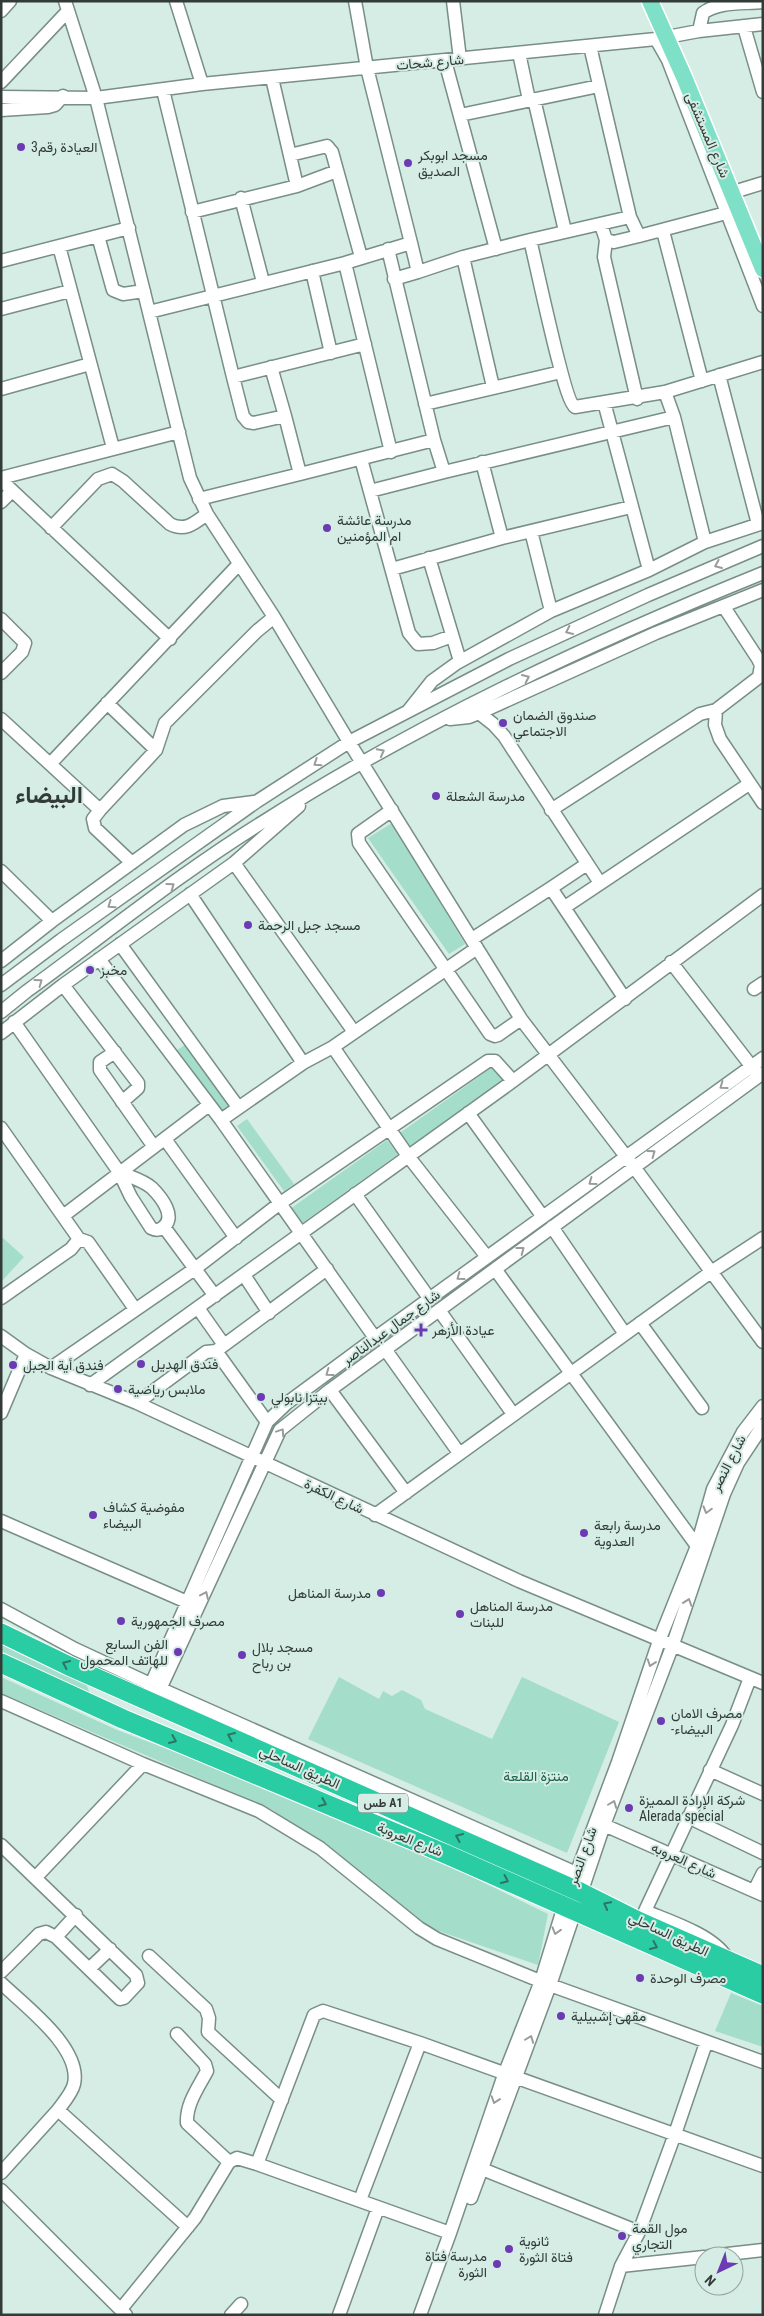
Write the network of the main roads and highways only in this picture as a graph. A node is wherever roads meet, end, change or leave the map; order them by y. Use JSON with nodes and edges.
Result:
{"nodes":[{"id":1,"x":650,"y":1,"type":"edge"},
{"id":2,"x":662,"y":1,"type":"edge"},
{"id":3,"x":666,"y":37,"type":"junction"},
{"id":4,"x":763,"y":246,"type":"edge"},
{"id":5,"x":763,"y":269,"type":"edge"},
{"id":6,"x":1,"y":1633,"type":"edge"},
{"id":7,"x":1,"y":1663,"type":"edge"},
{"id":8,"x":108,"y":1683,"type":"junction"},
{"id":9,"x":153,"y":1693,"type":"junction"},
{"id":10,"x":97,"y":1707,"type":"junction"},
{"id":11,"x":139,"y":1726,"type":"junction"},
{"id":12,"x":763,"y":1976,"type":"edge"},
{"id":13,"x":763,"y":1994,"type":"edge"}],
"edges":[{"from":1,"to":3,"type":"main road","name":"شارع المستشفى"},
{"from":2,"to":3,"type":"main road","name":"شارع المستشفى"},
{"from":3,"to":4,"type":"main road","name":"شارع المستشفى"},
{"from":3,"to":5,"type":"main road","name":"شارع المستشفى"},
{"from":8,"to":6,"type":"highway","name":"الطريق الساحلي","number":"طس A1","one_way":true},
{"from":7,"to":10,"type":"highway","name":"شارع العروبة","number":"طس A1"},
{"from":8,"to":9,"type":"highway","name":"الطريق الساحلي","number":"طس A1"},
{"from":8,"to":10,"type":"highway"},
{"from":9,"to":11,"type":"highway"},
{"from":12,"to":9,"type":"highway","name":"الطريق الساحلي","number":"طس A1","one_way":true},
{"from":10,"to":11,"type":"highway","name":"شارع العروبة","number":"طس A1"},
{"from":11,"to":13,"type":"highway","name":"شارع العروبة","number":"طس A1","one_way":true}]}
